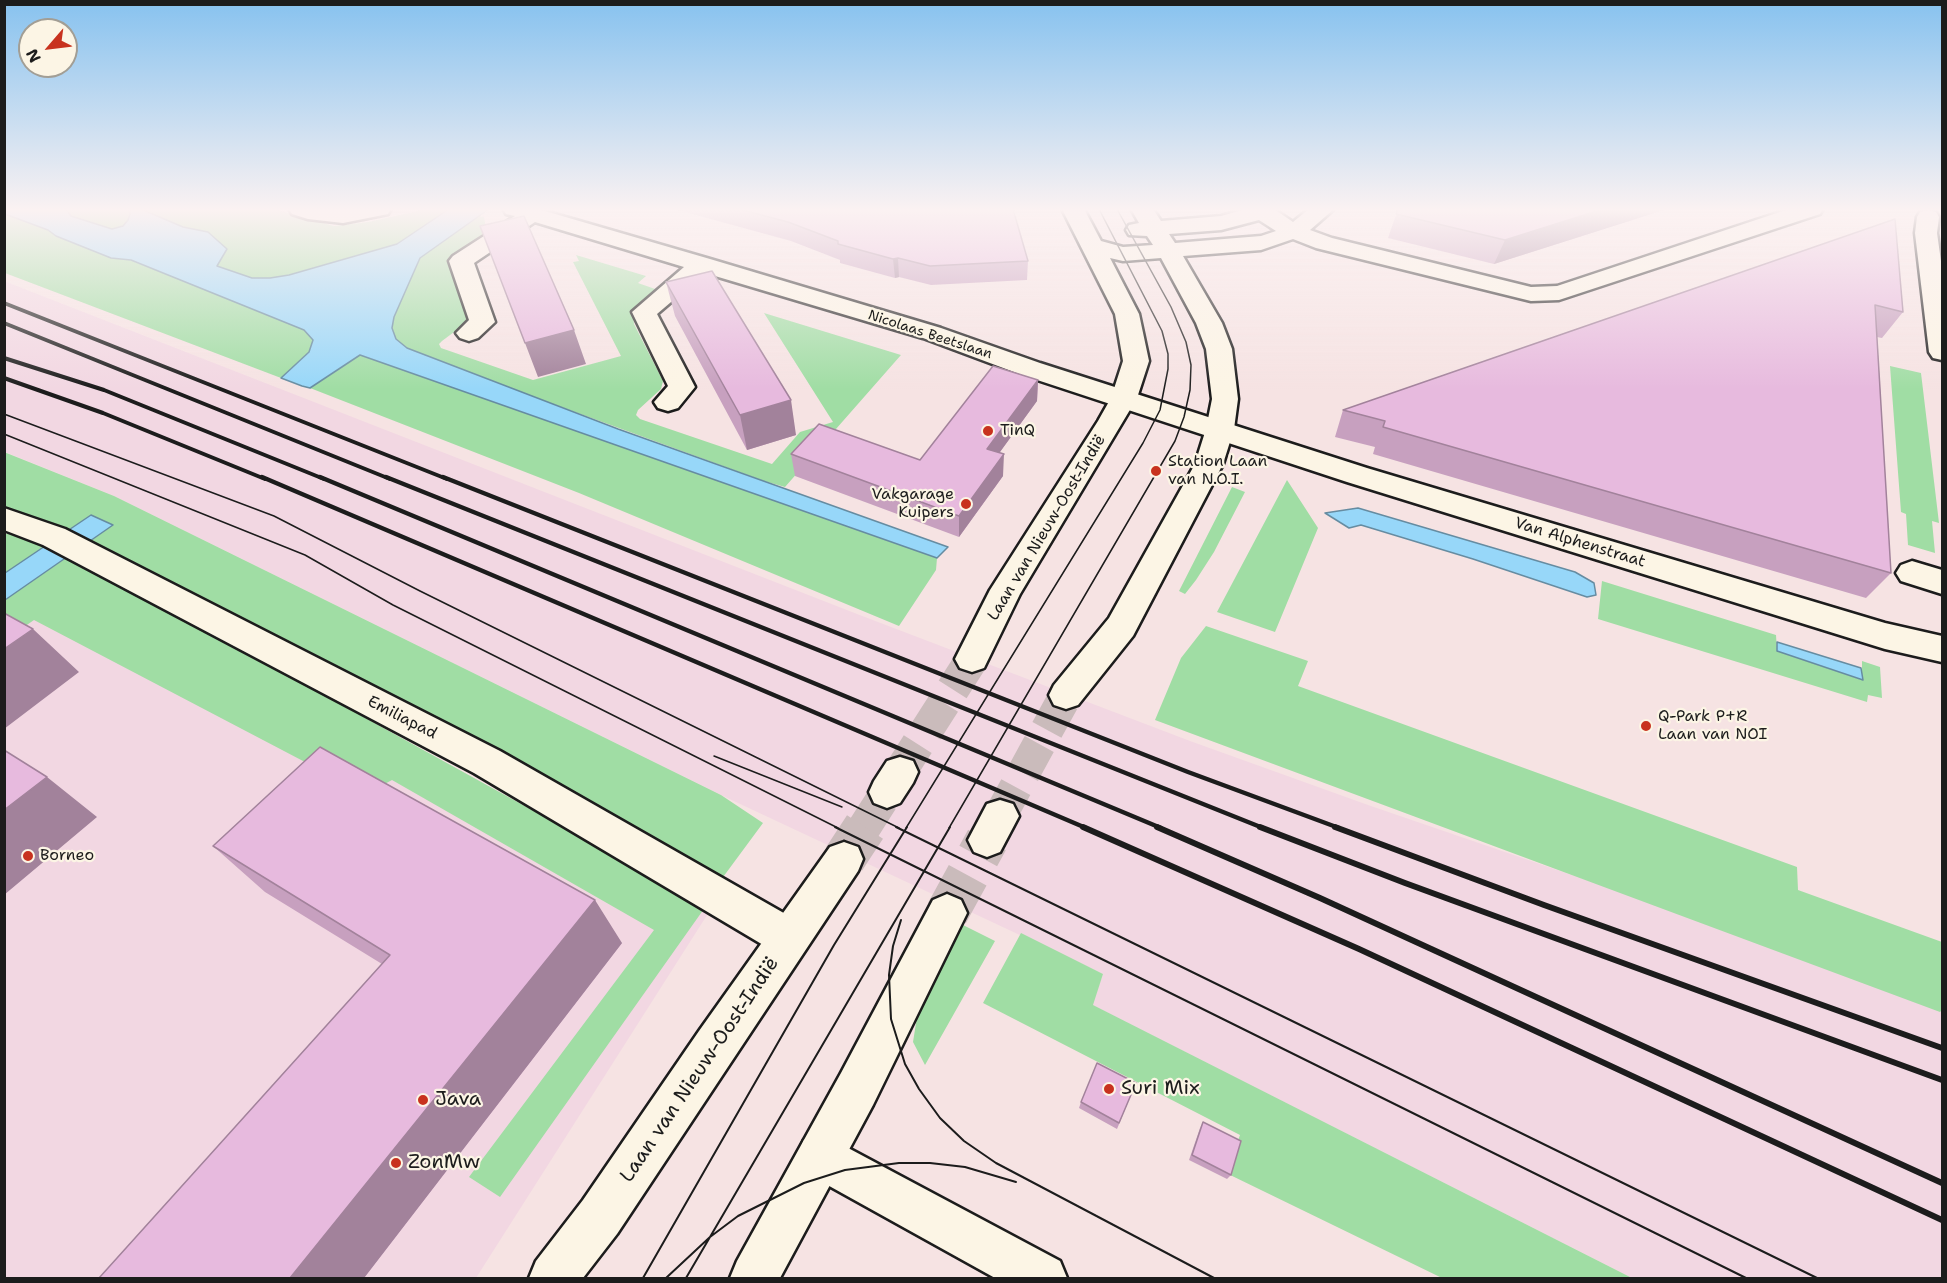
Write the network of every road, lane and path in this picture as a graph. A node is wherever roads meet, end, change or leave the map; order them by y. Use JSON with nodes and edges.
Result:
{"nodes":[{"id":1,"x":464,"y":269,"type":"edge"},
{"id":2,"x":696,"y":269,"type":"edge"},
{"id":3,"x":718,"y":269,"type":"edge"},
{"id":4,"x":1104,"y":269,"type":"edge"},
{"id":5,"x":1179,"y":269,"type":"edge"},
{"id":6,"x":1430,"y":269,"type":"edge"},
{"id":7,"x":1632,"y":269,"type":"edge"},
{"id":8,"x":1931,"y":269,"type":"edge"},
{"id":9,"x":469,"y":333,"type":"dead end"},
{"id":10,"x":1942,"y":352,"type":"edge"},
{"id":11,"x":1124,"y":398,"type":"junction"},
{"id":12,"x":668,"y":402,"type":"dead end"},
{"id":13,"x":1220,"y":429,"type":"junction"},
{"id":14,"x":4,"y":518,"type":"edge"},
{"id":15,"x":1912,"y":573,"type":"dead end"},
{"id":16,"x":1942,"y":582,"type":"edge"},
{"id":17,"x":1942,"y":649,"type":"edge"},
{"id":18,"x":972,"y":659,"type":"tunnel mouth"},
{"id":19,"x":1066,"y":695,"type":"tunnel mouth"},
{"id":20,"x":844,"y":860,"type":"tunnel mouth"},
{"id":21,"x":947,"y":913,"type":"tunnel mouth"},
{"id":22,"x":789,"y":939,"type":"junction"},
{"id":23,"x":820,"y":1156,"type":"junction"},
{"id":24,"x":553,"y":1278,"type":"edge"},
{"id":25,"x":754,"y":1278,"type":"edge"},
{"id":26,"x":1043,"y":1278,"type":"edge"}],
"edges":[{"from":1,"to":9,"type":"street","name":"Nicolaas Beetslaan"},
{"from":2,"to":12,"type":"street"},
{"from":3,"to":11,"type":"street","name":"Nicolaas Beetslaan"},
{"from":4,"to":11,"type":"street","name":"Laan van Nieuw-Oost-Indië"},
{"from":5,"to":13,"type":"street"},
{"from":6,"to":7,"type":"street"},
{"from":8,"to":10,"type":"street"},
{"from":11,"to":13,"type":"street","name":"Nicolaas Beetslaan"},
{"from":11,"to":18,"type":"street","name":"Laan van Nieuw-Oost-Indië"},
{"from":13,"to":17,"type":"street","name":"Van Alphenstraat"},
{"from":13,"to":19,"type":"street"},
{"from":14,"to":22,"type":"street","name":"Emiliapad"},
{"from":15,"to":16,"type":"street"},
{"from":20,"to":22,"type":"street","name":"Laan van Nieuw-Oost-Indië"},
{"from":21,"to":23,"type":"street"},
{"from":22,"to":24,"type":"street","name":"Laan van Nieuw-Oost-Indië"},
{"from":23,"to":25,"type":"street"},
{"from":23,"to":26,"type":"street"}]}
